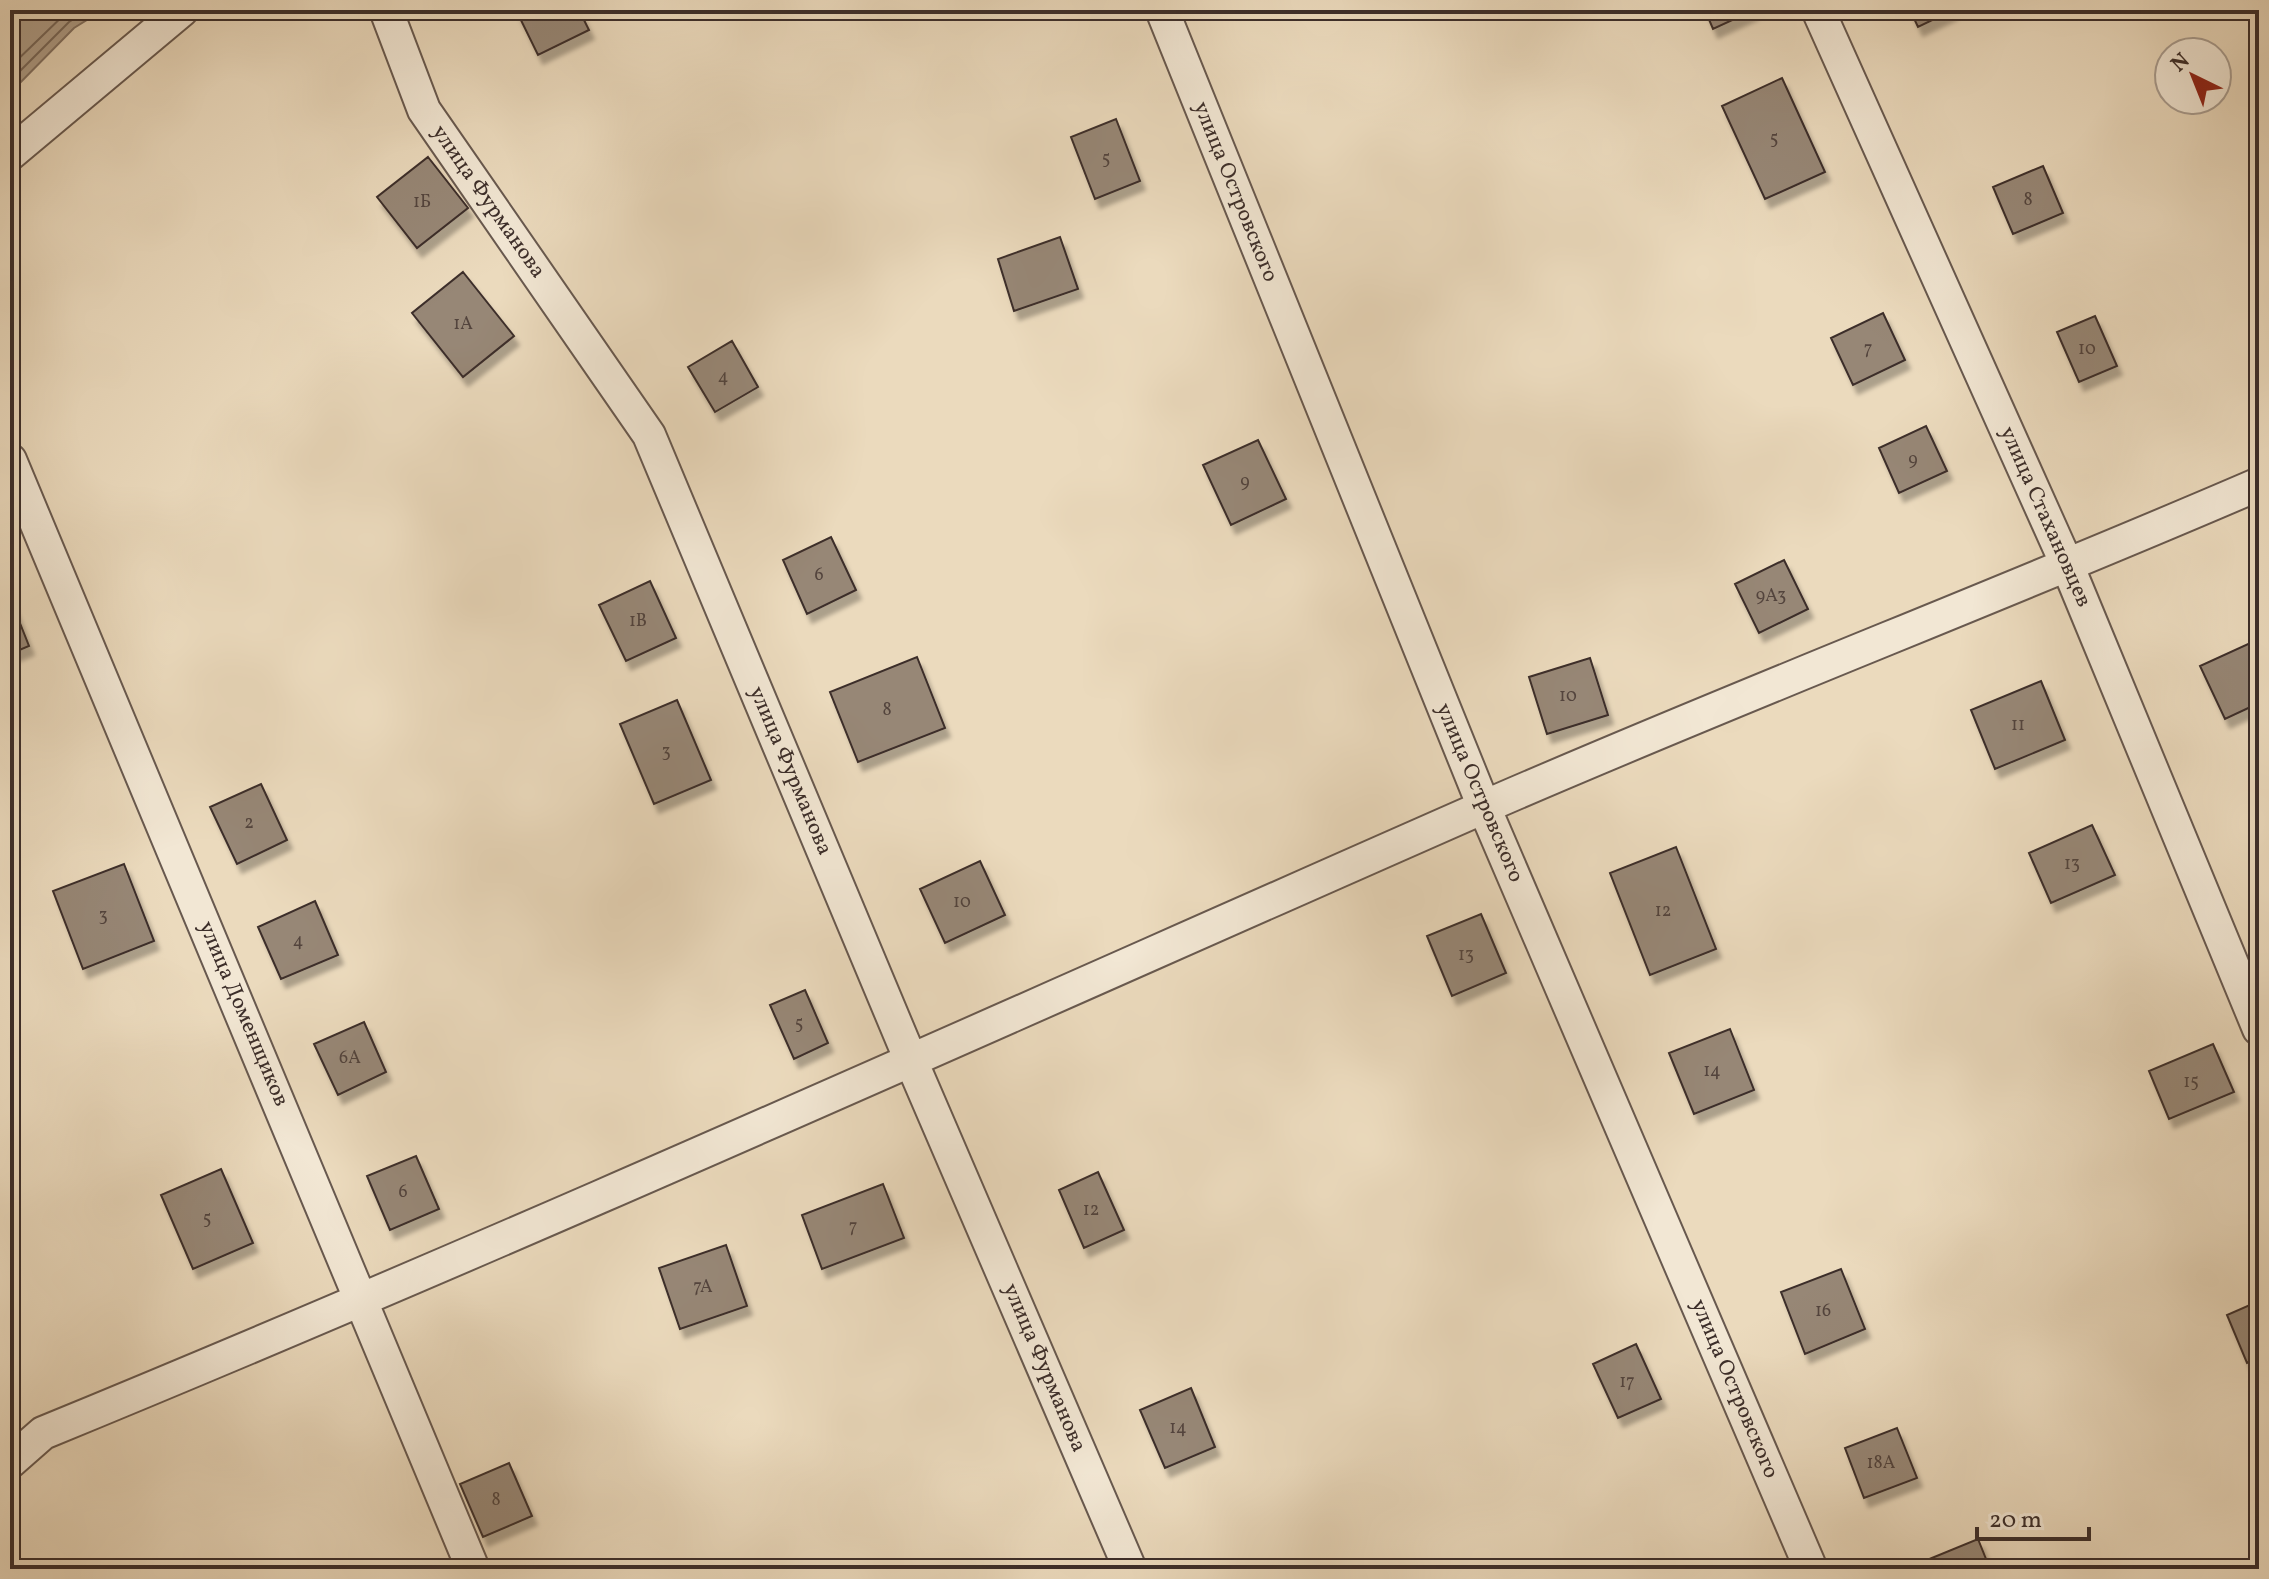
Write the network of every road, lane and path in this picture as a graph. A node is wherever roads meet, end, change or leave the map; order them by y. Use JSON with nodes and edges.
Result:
{"nodes":[{"id":1,"x":182,"y":10,"type":"edge"},
{"id":2,"x":386,"y":10,"type":"edge"},
{"id":3,"x":1162,"y":10,"type":"edge"},
{"id":4,"x":1818,"y":10,"type":"edge"},
{"id":5,"x":10,"y":154,"type":"edge"},
{"id":6,"x":10,"y":460,"type":"edge"},
{"id":7,"x":2259,"y":484,"type":"edge"},
{"id":8,"x":2068,"y":567,"type":"junction"},
{"id":9,"x":1484,"y":807,"type":"junction"},
{"id":10,"x":2259,"y":1029,"type":"edge"},
{"id":11,"x":912,"y":1063,"type":"junction"},
{"id":12,"x":364,"y":1302,"type":"junction"},
{"id":13,"x":10,"y":1462,"type":"edge"},
{"id":14,"x":473,"y":1569,"type":"edge"},
{"id":15,"x":1130,"y":1569,"type":"edge"},
{"id":16,"x":1811,"y":1569,"type":"edge"}],
"edges":[{"from":1,"to":5,"type":"street"},
{"from":2,"to":11,"type":"street","name":"улица Фурманова"},
{"from":3,"to":9,"type":"street","name":"улица Островского"},
{"from":4,"to":8,"type":"street","name":"улица Стахановцев"},
{"from":6,"to":12,"type":"street","name":"улица Доменщиков"},
{"from":7,"to":8,"type":"street"},
{"from":8,"to":9,"type":"street"},
{"from":8,"to":10,"type":"street","name":"улица Стахановцев"},
{"from":9,"to":11,"type":"street"},
{"from":9,"to":16,"type":"street","name":"улица Островского"},
{"from":11,"to":12,"type":"street"},
{"from":11,"to":15,"type":"street","name":"улица Фурманова"},
{"from":12,"to":13,"type":"street"},
{"from":12,"to":14,"type":"street","name":"улица Доменщиков"}]}
